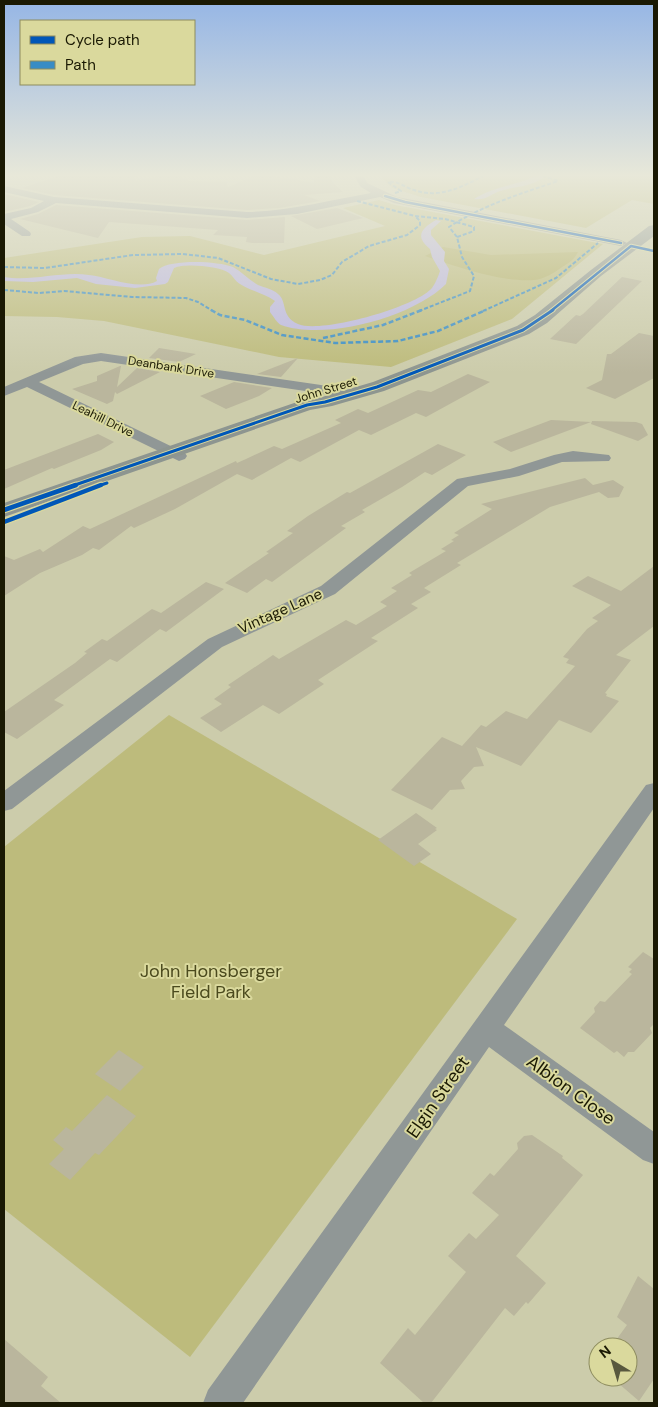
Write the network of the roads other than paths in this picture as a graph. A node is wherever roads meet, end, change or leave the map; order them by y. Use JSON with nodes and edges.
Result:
{"nodes":[{"id":1,"x":614,"y":242,"type":"edge"},
{"id":2,"x":628,"y":242,"type":"edge"},
{"id":3,"x":630,"y":242,"type":"edge"},
{"id":4,"x":626,"y":244,"type":"junction"},
{"id":5,"x":654,"y":251,"type":"edge"},
{"id":6,"x":27,"y":382,"type":"junction"},
{"id":7,"x":4,"y":392,"type":"edge"},
{"id":8,"x":344,"y":396,"type":"junction"},
{"id":9,"x":175,"y":453,"type":"junction"},
{"id":10,"x":602,"y":458,"type":"dead end"},
{"id":11,"x":4,"y":510,"type":"edge"},
{"id":12,"x":4,"y":522,"type":"edge"},
{"id":13,"x":654,"y":790,"type":"edge"},
{"id":14,"x":4,"y":803,"type":"edge"},
{"id":15,"x":487,"y":1029,"type":"junction"},
{"id":16,"x":654,"y":1150,"type":"edge"},
{"id":17,"x":221,"y":1403,"type":"edge"}],
"edges":[{"from":1,"to":4,"type":"street"},
{"from":2,"to":4,"type":"main road","name":"John Street"},
{"from":3,"to":4,"type":"main road","name":"John Street"},
{"from":4,"to":5,"type":"main road"},
{"from":4,"to":8,"type":"main road","name":"John Street"},
{"from":6,"to":7,"type":"street","name":"Deanbank Drive"},
{"from":6,"to":8,"type":"street","name":"Deanbank Drive"},
{"from":6,"to":9,"type":"street","name":"Leahill Drive"},
{"from":8,"to":9,"type":"main road","name":"John Street"},
{"from":9,"to":11,"type":"main road","name":"John Street"},
{"from":9,"to":12,"type":"main road","name":"John Street"},
{"from":10,"to":14,"type":"street","name":"Vintage Lane"},
{"from":13,"to":15,"type":"street","name":"Elgin Street"},
{"from":15,"to":16,"type":"street","name":"Albion Close"},
{"from":15,"to":17,"type":"street","name":"Elgin Street"}]}
